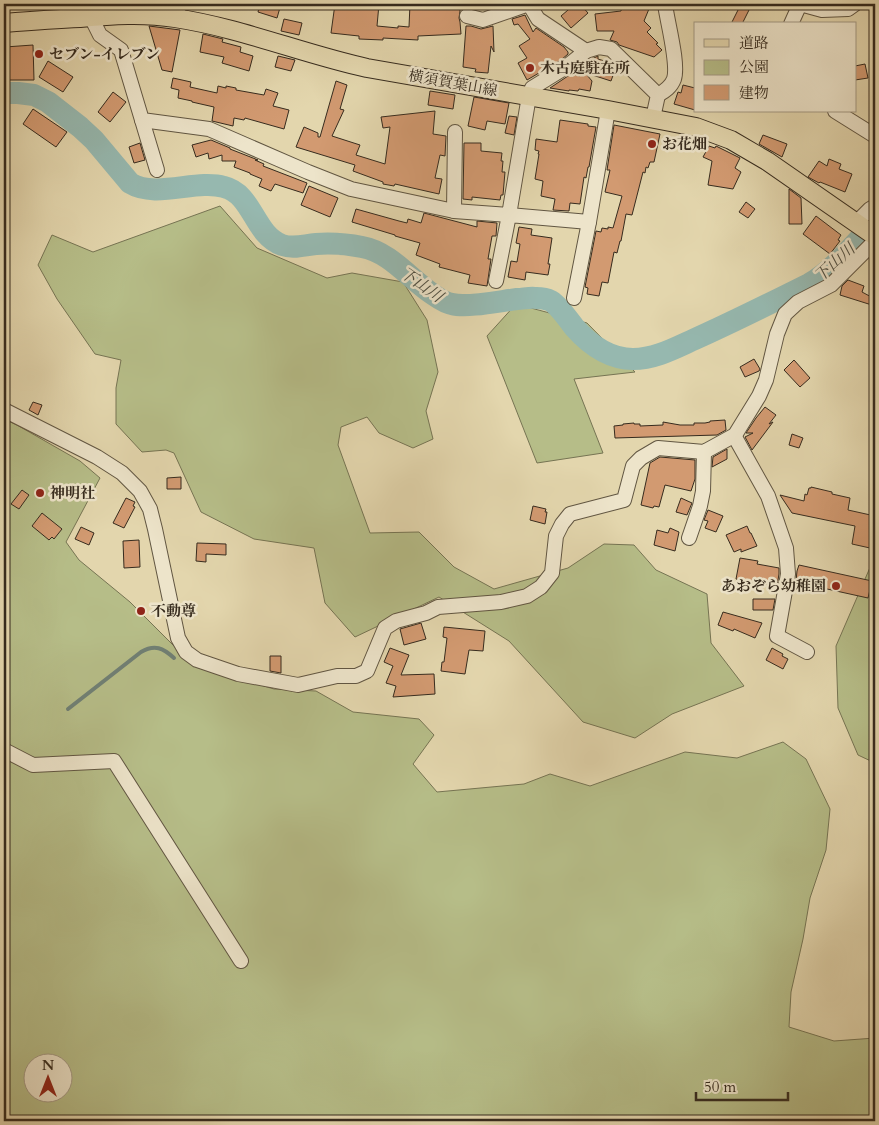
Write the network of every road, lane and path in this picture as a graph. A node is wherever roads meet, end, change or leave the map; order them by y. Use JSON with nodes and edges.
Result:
{"nodes":[{"id":1,"x":529,"y":4,"type":"edge"},
{"id":2,"x":665,"y":4,"type":"edge"},
{"id":3,"x":800,"y":4,"type":"edge"},
{"id":4,"x":856,"y":4,"type":"edge"},
{"id":5,"x":177,"y":11,"type":"edge"},
{"id":6,"x":467,"y":16,"type":"dead end"},
{"id":7,"x":91,"y":17,"type":"junction"},
{"id":8,"x":792,"y":22,"type":"edge"},
{"id":9,"x":4,"y":23,"type":"edge"},
{"id":10,"x":586,"y":51,"type":"junction"},
{"id":11,"x":658,"y":95,"type":"junction"},
{"id":12,"x":529,"y":96,"type":"junction"},
{"id":13,"x":608,"y":110,"type":"junction"},
{"id":14,"x":837,"y":112,"type":"edge"},
{"id":15,"x":653,"y":118,"type":"junction"},
{"id":16,"x":142,"y":120,"type":"junction"},
{"id":17,"x":455,"y":132,"type":"dead end"},
{"id":18,"x":875,"y":136,"type":"edge"},
{"id":19,"x":157,"y":170,"type":"dead end"},
{"id":20,"x":875,"y":206,"type":"edge"},
{"id":21,"x":454,"y":211,"type":"junction"},
{"id":22,"x":508,"y":215,"type":"junction"},
{"id":23,"x":589,"y":222,"type":"junction"},
{"id":24,"x":868,"y":231,"type":"edge"},
{"id":25,"x":496,"y":281,"type":"dead end"},
{"id":26,"x":574,"y":298,"type":"dead end"},
{"id":27,"x":4,"y":410,"type":"edge"},
{"id":28,"x":735,"y":435,"type":"junction"},
{"id":29,"x":704,"y":452,"type":"junction"},
{"id":30,"x":689,"y":538,"type":"dead end"},
{"id":31,"x":807,"y":652,"type":"dead end"},
{"id":32,"x":4,"y":750,"type":"edge"},
{"id":33,"x":241,"y":961,"type":"dead end"}],
"edges":[{"from":1,"to":6,"type":"street"},
{"from":1,"to":10,"type":"street"},
{"from":2,"to":11,"type":"street"},
{"from":3,"to":4,"type":"street"},
{"from":3,"to":8,"type":"street"},
{"from":5,"to":7,"type":"main road","name":"横須賀葉山線"},
{"from":5,"to":12,"type":"main road","name":"横須賀葉山線"},
{"from":7,"to":9,"type":"main road","name":"横須賀葉山線"},
{"from":7,"to":16,"type":"street"},
{"from":10,"to":11,"type":"street"},
{"from":10,"to":12,"type":"street"},
{"from":11,"to":15,"type":"street"},
{"from":12,"to":13,"type":"main road","name":"横須賀葉山線"},
{"from":12,"to":22,"type":"street"},
{"from":13,"to":15,"type":"main road","name":"横須賀葉山線"},
{"from":13,"to":23,"type":"street"},
{"from":14,"to":18,"type":"street"},
{"from":15,"to":24,"type":"main road","name":"横須賀葉山線"},
{"from":16,"to":19,"type":"street"},
{"from":16,"to":21,"type":"street"},
{"from":17,"to":21,"type":"street"},
{"from":20,"to":24,"type":"street"},
{"from":21,"to":22,"type":"street"},
{"from":22,"to":23,"type":"street"},
{"from":22,"to":25,"type":"street"},
{"from":23,"to":26,"type":"street"},
{"from":24,"to":28,"type":"street"},
{"from":27,"to":29,"type":"street"},
{"from":28,"to":29,"type":"street"},
{"from":28,"to":31,"type":"street"},
{"from":29,"to":30,"type":"street"},
{"from":32,"to":33,"type":"street"}]}
